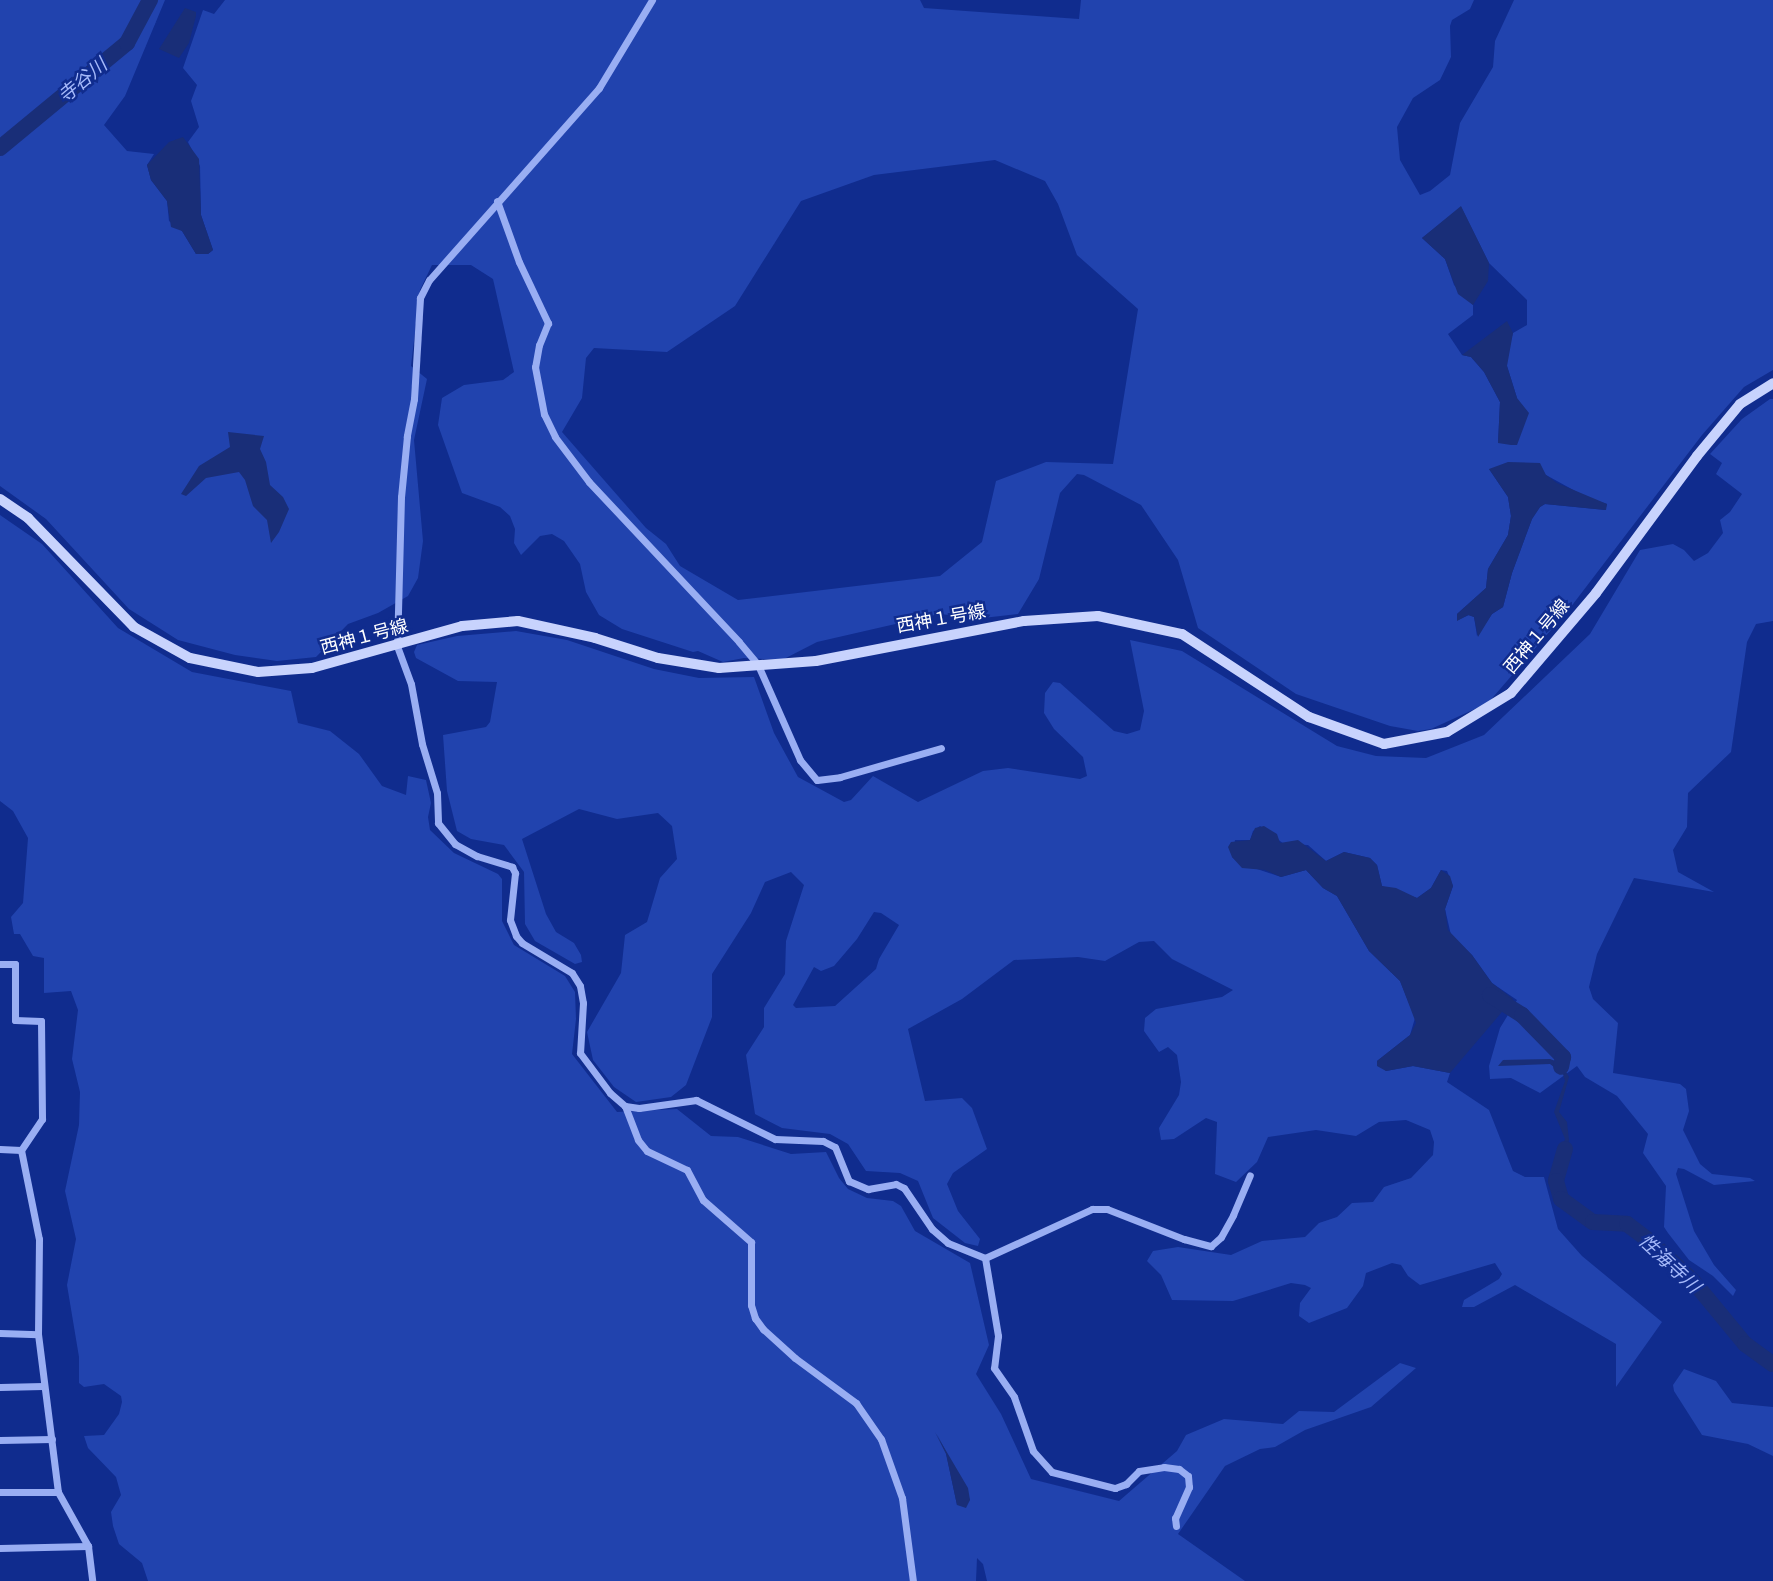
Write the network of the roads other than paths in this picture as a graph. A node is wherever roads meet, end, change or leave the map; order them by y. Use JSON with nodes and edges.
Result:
{"nodes":[{"id":1,"x":652,"y":0,"type":"edge"},
{"id":2,"x":497,"y":201,"type":"junction"},
{"id":3,"x":1773,"y":383,"type":"edge"},
{"id":4,"x":0,"y":499,"type":"edge"},
{"id":5,"x":397,"y":646,"type":"junction"},
{"id":6,"x":758,"y":666,"type":"junction"},
{"id":7,"x":941,"y":748,"type":"dead end"},
{"id":8,"x":0,"y":964,"type":"edge"},
{"id":9,"x":625,"y":1106,"type":"junction"},
{"id":10,"x":0,"y":1149,"type":"edge"},
{"id":11,"x":21,"y":1150,"type":"junction"},
{"id":12,"x":1250,"y":1175,"type":"dead end"},
{"id":13,"x":985,"y":1258,"type":"junction"},
{"id":14,"x":0,"y":1333,"type":"edge"},
{"id":15,"x":38,"y":1334,"type":"junction"},
{"id":16,"x":0,"y":1387,"type":"edge"},
{"id":17,"x":43,"y":1387,"type":"junction"},
{"id":18,"x":52,"y":1439,"type":"junction"},
{"id":19,"x":0,"y":1440,"type":"edge"},
{"id":20,"x":0,"y":1492,"type":"edge"},
{"id":21,"x":58,"y":1492,"type":"junction"},
{"id":22,"x":1176,"y":1526,"type":"dead end"},
{"id":23,"x":88,"y":1546,"type":"junction"},
{"id":24,"x":0,"y":1548,"type":"edge"},
{"id":25,"x":92,"y":1581,"type":"edge"},
{"id":26,"x":913,"y":1581,"type":"edge"}],
"edges":[{"from":1,"to":2,"type":"street"},
{"from":2,"to":5,"type":"street"},
{"from":2,"to":6,"type":"street"},
{"from":3,"to":6,"type":"street","name":"西神１号線"},
{"from":4,"to":5,"type":"street","name":"西神１号線"},
{"from":5,"to":6,"type":"street","name":"西神１号線"},
{"from":5,"to":9,"type":"street"},
{"from":6,"to":7,"type":"street"},
{"from":8,"to":11,"type":"street"},
{"from":9,"to":13,"type":"street"},
{"from":9,"to":26,"type":"street"},
{"from":10,"to":11,"type":"street"},
{"from":11,"to":15,"type":"street"},
{"from":12,"to":13,"type":"street"},
{"from":13,"to":22,"type":"street"},
{"from":14,"to":15,"type":"street"},
{"from":15,"to":17,"type":"street"},
{"from":16,"to":17,"type":"street"},
{"from":17,"to":18,"type":"street"},
{"from":18,"to":19,"type":"street"},
{"from":18,"to":21,"type":"street"},
{"from":20,"to":21,"type":"street"},
{"from":21,"to":23,"type":"street"},
{"from":23,"to":24,"type":"street"},
{"from":23,"to":25,"type":"street"}]}
